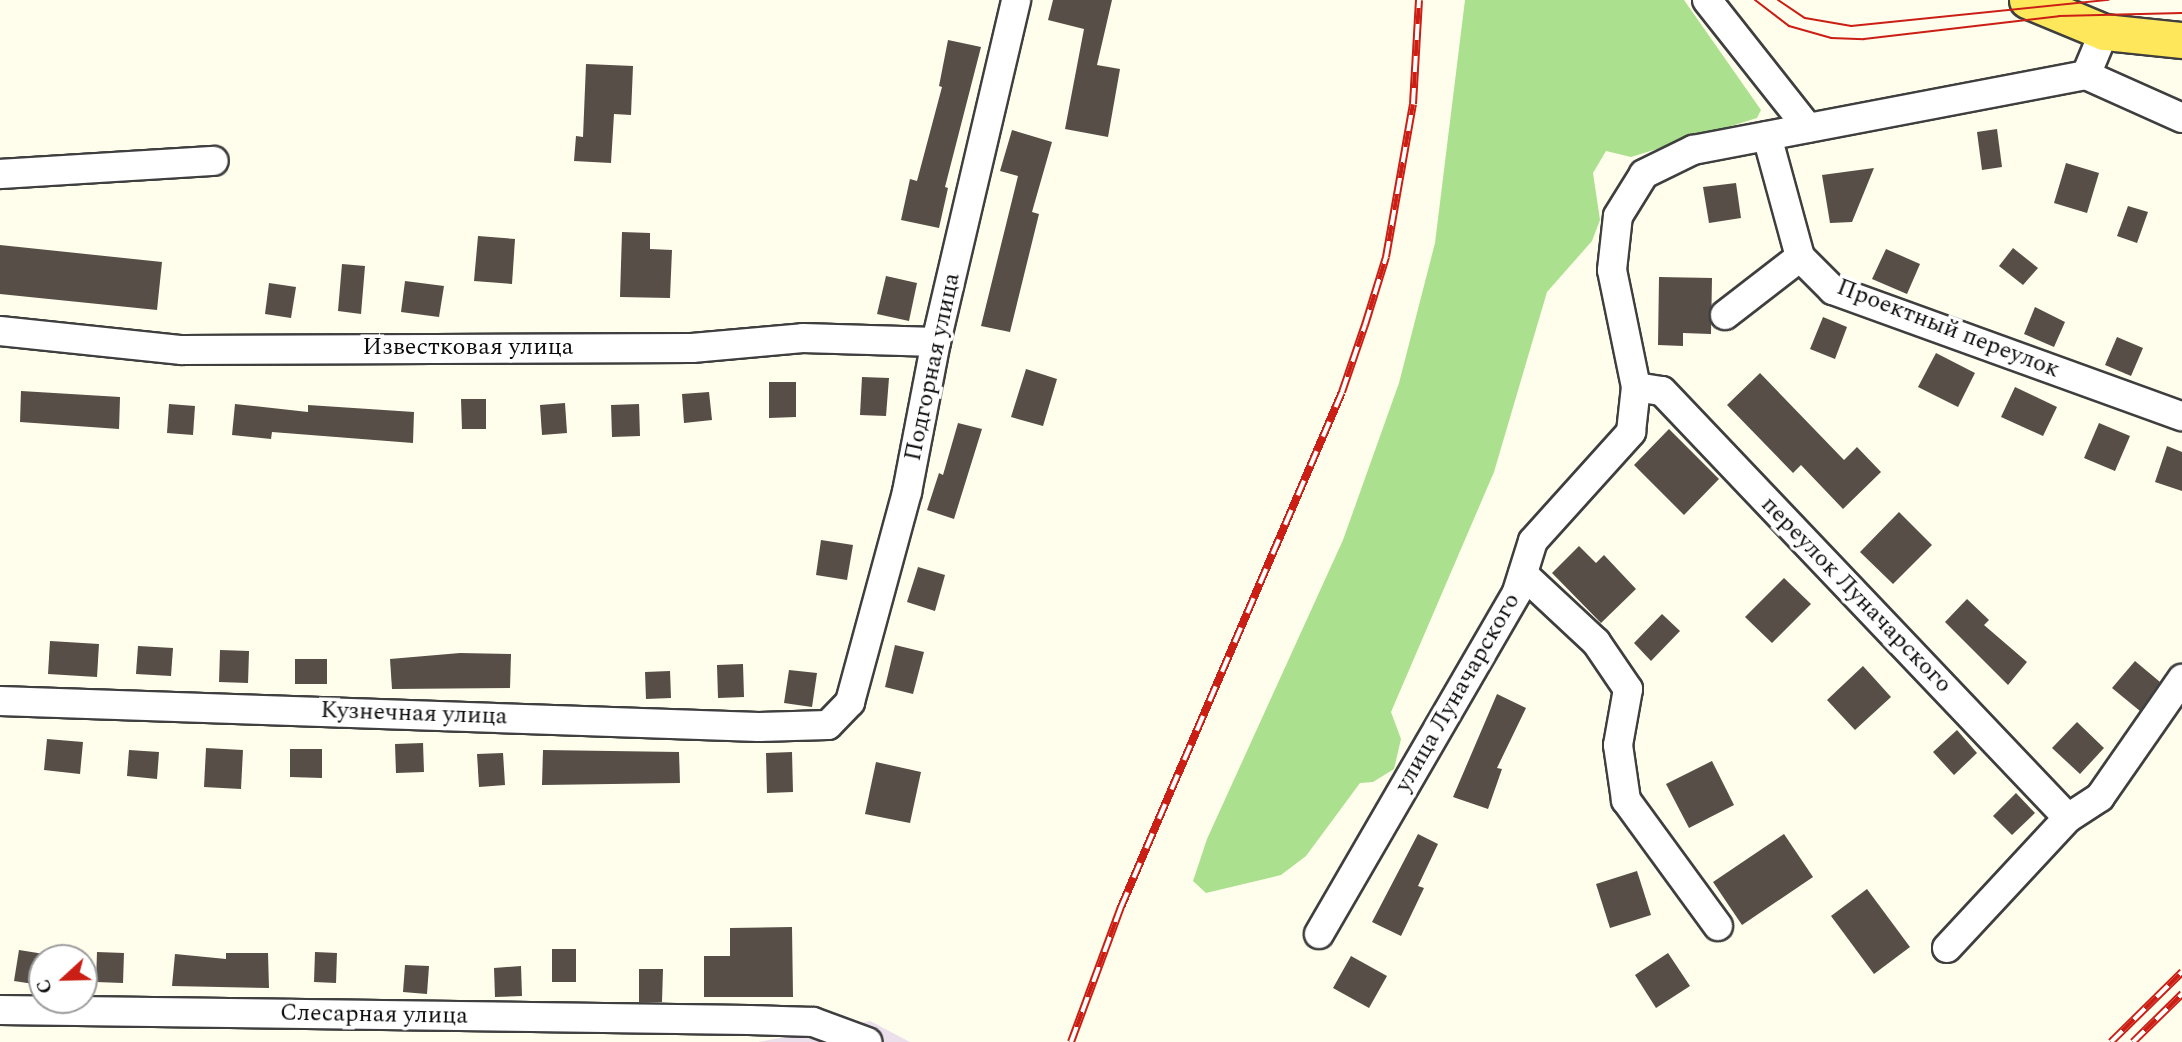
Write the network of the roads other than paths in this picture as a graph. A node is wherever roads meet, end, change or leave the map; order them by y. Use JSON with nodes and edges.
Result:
{"nodes":[{"id":1,"x":1016,"y":0,"type":"edge"},
{"id":2,"x":1707,"y":0,"type":"edge"},
{"id":3,"x":2027,"y":0,"type":"edge"},
{"id":4,"x":2104,"y":32,"type":"junction"},
{"id":5,"x":2182,"y":40,"type":"edge"},
{"id":6,"x":2085,"y":75,"type":"junction"},
{"id":7,"x":2182,"y":118,"type":"edge"},
{"id":8,"x":1808,"y":128,"type":"junction"},
{"id":9,"x":1767,"y":136,"type":"junction"},
{"id":10,"x":214,"y":161,"type":"dead end"},
{"id":11,"x":0,"y":174,"type":"edge"},
{"id":12,"x":1800,"y":257,"type":"junction"},
{"id":13,"x":1725,"y":315,"type":"dead end"},
{"id":14,"x":0,"y":331,"type":"edge"},
{"id":15,"x":936,"y":342,"type":"junction"},
{"id":16,"x":1636,"y":387,"type":"junction"},
{"id":17,"x":2182,"y":416,"type":"edge"},
{"id":18,"x":1523,"y":574,"type":"junction"},
{"id":19,"x":2182,"y":679,"type":"edge"},
{"id":20,"x":0,"y":701,"type":"edge"},
{"id":21,"x":828,"y":725,"type":"joint"},
{"id":22,"x":2068,"y":818,"type":"junction"},
{"id":23,"x":1718,"y":926,"type":"dead end"},
{"id":24,"x":1319,"y":934,"type":"dead end"},
{"id":25,"x":1947,"y":948,"type":"dead end"},
{"id":26,"x":0,"y":1010,"type":"edge"},
{"id":27,"x":867,"y":1042,"type":"edge"}],
"edges":[{"from":1,"to":15,"type":"street","name":"Подгорная улица"},
{"from":2,"to":8,"type":"street"},
{"from":3,"to":4,"type":"main road"},
{"from":4,"to":5,"type":"main road"},
{"from":4,"to":6,"type":"street"},
{"from":6,"to":7,"type":"street"},
{"from":6,"to":8,"type":"street","name":"улица Луначарского"},
{"from":8,"to":9,"type":"street","name":"улица Луначарского"},
{"from":9,"to":12,"type":"street","name":"Проектный переулок"},
{"from":9,"to":16,"type":"street","name":"улица Луначарского"},
{"from":10,"to":11,"type":"street"},
{"from":12,"to":13,"type":"street"},
{"from":12,"to":17,"type":"street","name":"Проектный переулок"},
{"from":14,"to":15,"type":"street","name":"Известковая улица"},
{"from":15,"to":21,"type":"street","name":"Подгорная улица"},
{"from":16,"to":18,"type":"street","name":"улица Луначарского"},
{"from":16,"to":22,"type":"street","name":"переулок Луначарского"},
{"from":18,"to":23,"type":"street"},
{"from":18,"to":24,"type":"street","name":"улица Луначарского"},
{"from":19,"to":22,"type":"street"},
{"from":20,"to":21,"type":"street","name":"Кузнечная улица"},
{"from":22,"to":25,"type":"street"},
{"from":26,"to":27,"type":"street","name":"Слесарная улица"}]}
